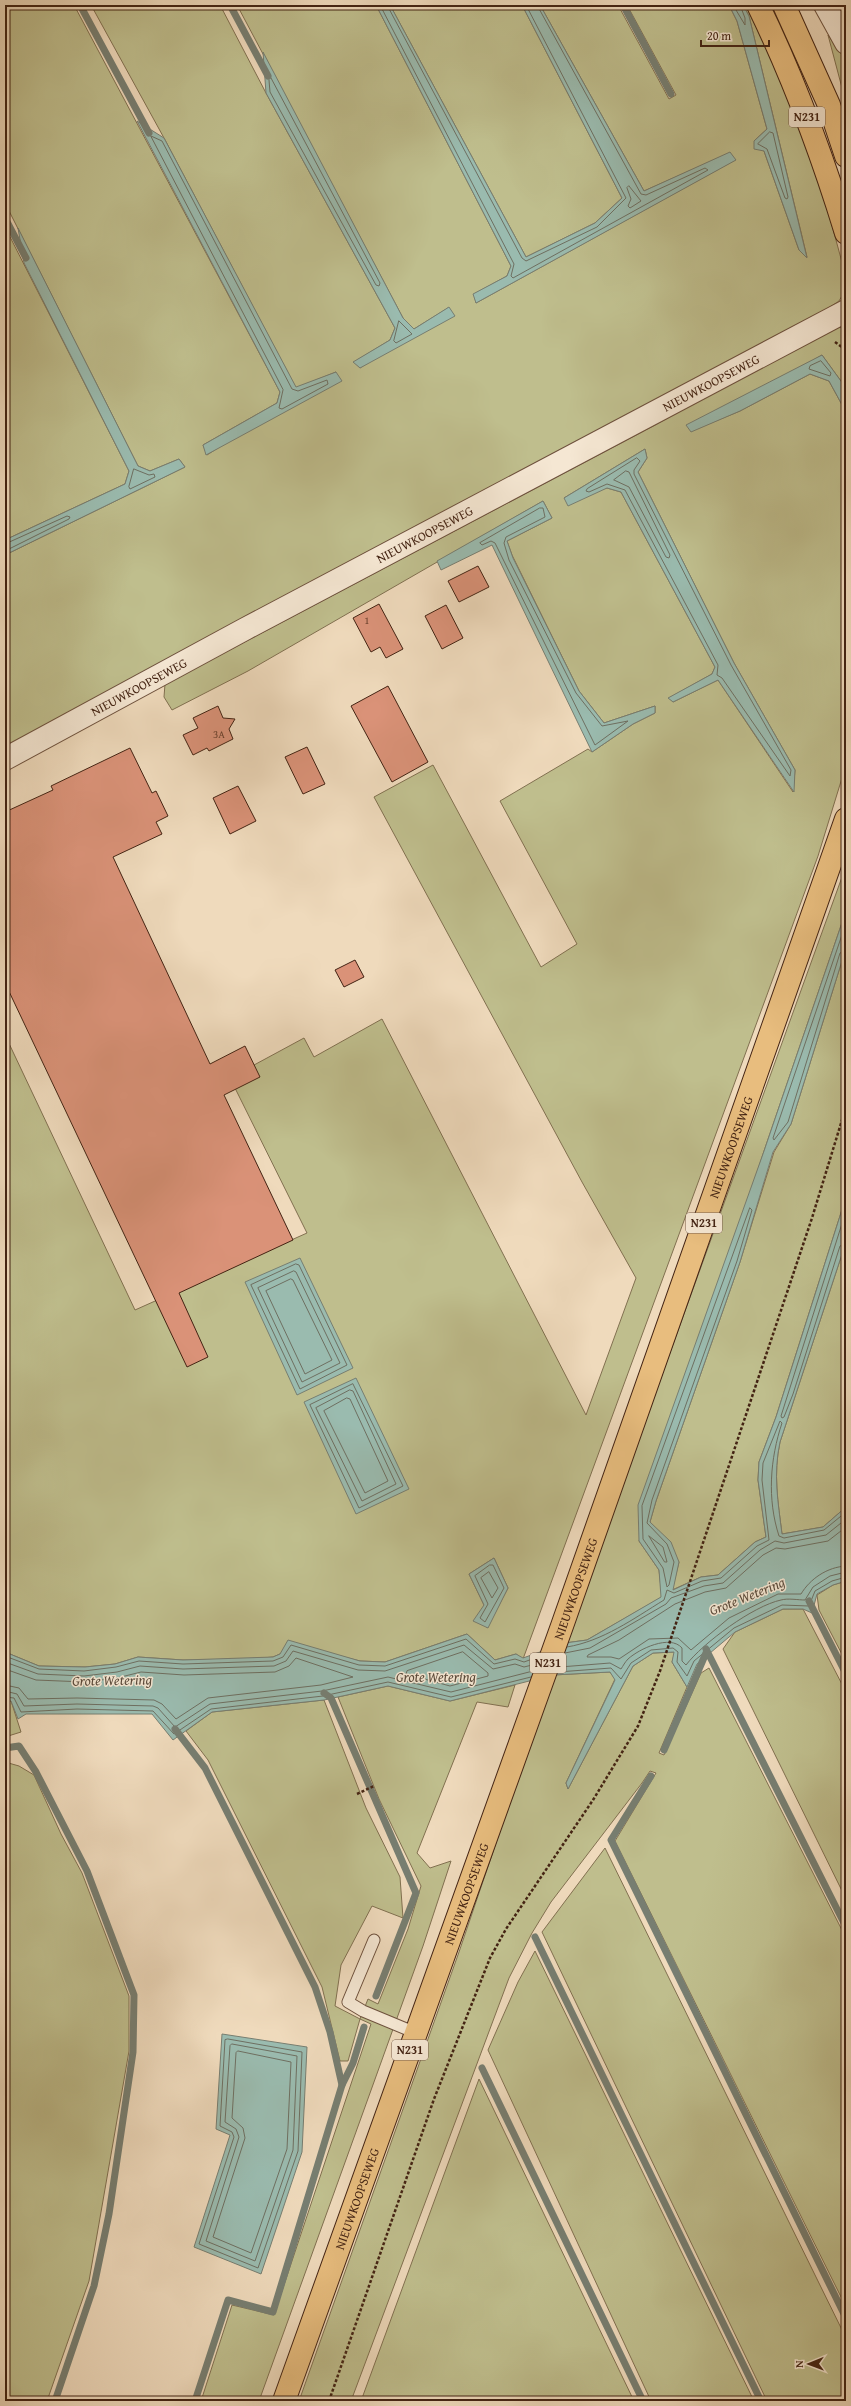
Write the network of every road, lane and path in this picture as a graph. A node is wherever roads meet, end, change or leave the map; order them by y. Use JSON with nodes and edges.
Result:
{"nodes":[{"id":1,"x":758,"y":5,"type":"edge"},
{"id":2,"x":784,"y":5,"type":"edge"},
{"id":3,"x":825,"y":5,"type":"edge"},
{"id":4,"x":846,"y":43,"type":"edge"},
{"id":5,"x":846,"y":156,"type":"edge"},
{"id":6,"x":846,"y":233,"type":"edge"},
{"id":7,"x":846,"y":312,"type":"edge"},
{"id":8,"x":5,"y":759,"type":"edge"},
{"id":9,"x":846,"y":819,"type":"edge"},
{"id":10,"x":846,"y":1107,"type":"edge"},
{"id":11,"x":374,"y":1786,"type":"dead end"},
{"id":12,"x":357,"y":1794,"type":"dead end"},
{"id":13,"x":374,"y":1940,"type":"dead end"},
{"id":14,"x":416,"y":2033,"type":"junction"},
{"id":15,"x":284,"y":2401,"type":"edge"},
{"id":16,"x":329,"y":2401,"type":"edge"}],
"edges":[{"from":1,"to":6,"type":"main road","number":"N231"},
{"from":2,"to":5,"type":"main road","number":"N231"},
{"from":3,"to":4,"type":"street"},
{"from":7,"to":8,"type":"street","name":"NIEUWKOOPSEWEG"},
{"from":9,"to":14,"type":"main road","name":"NIEUWKOOPSEWEG","number":"N231"},
{"from":10,"to":16,"type":"path"},
{"from":11,"to":12,"type":"path"},
{"from":13,"to":14,"type":"lane"},
{"from":14,"to":15,"type":"main road","name":"NIEUWKOOPSEWEG","number":"N231"}]}
